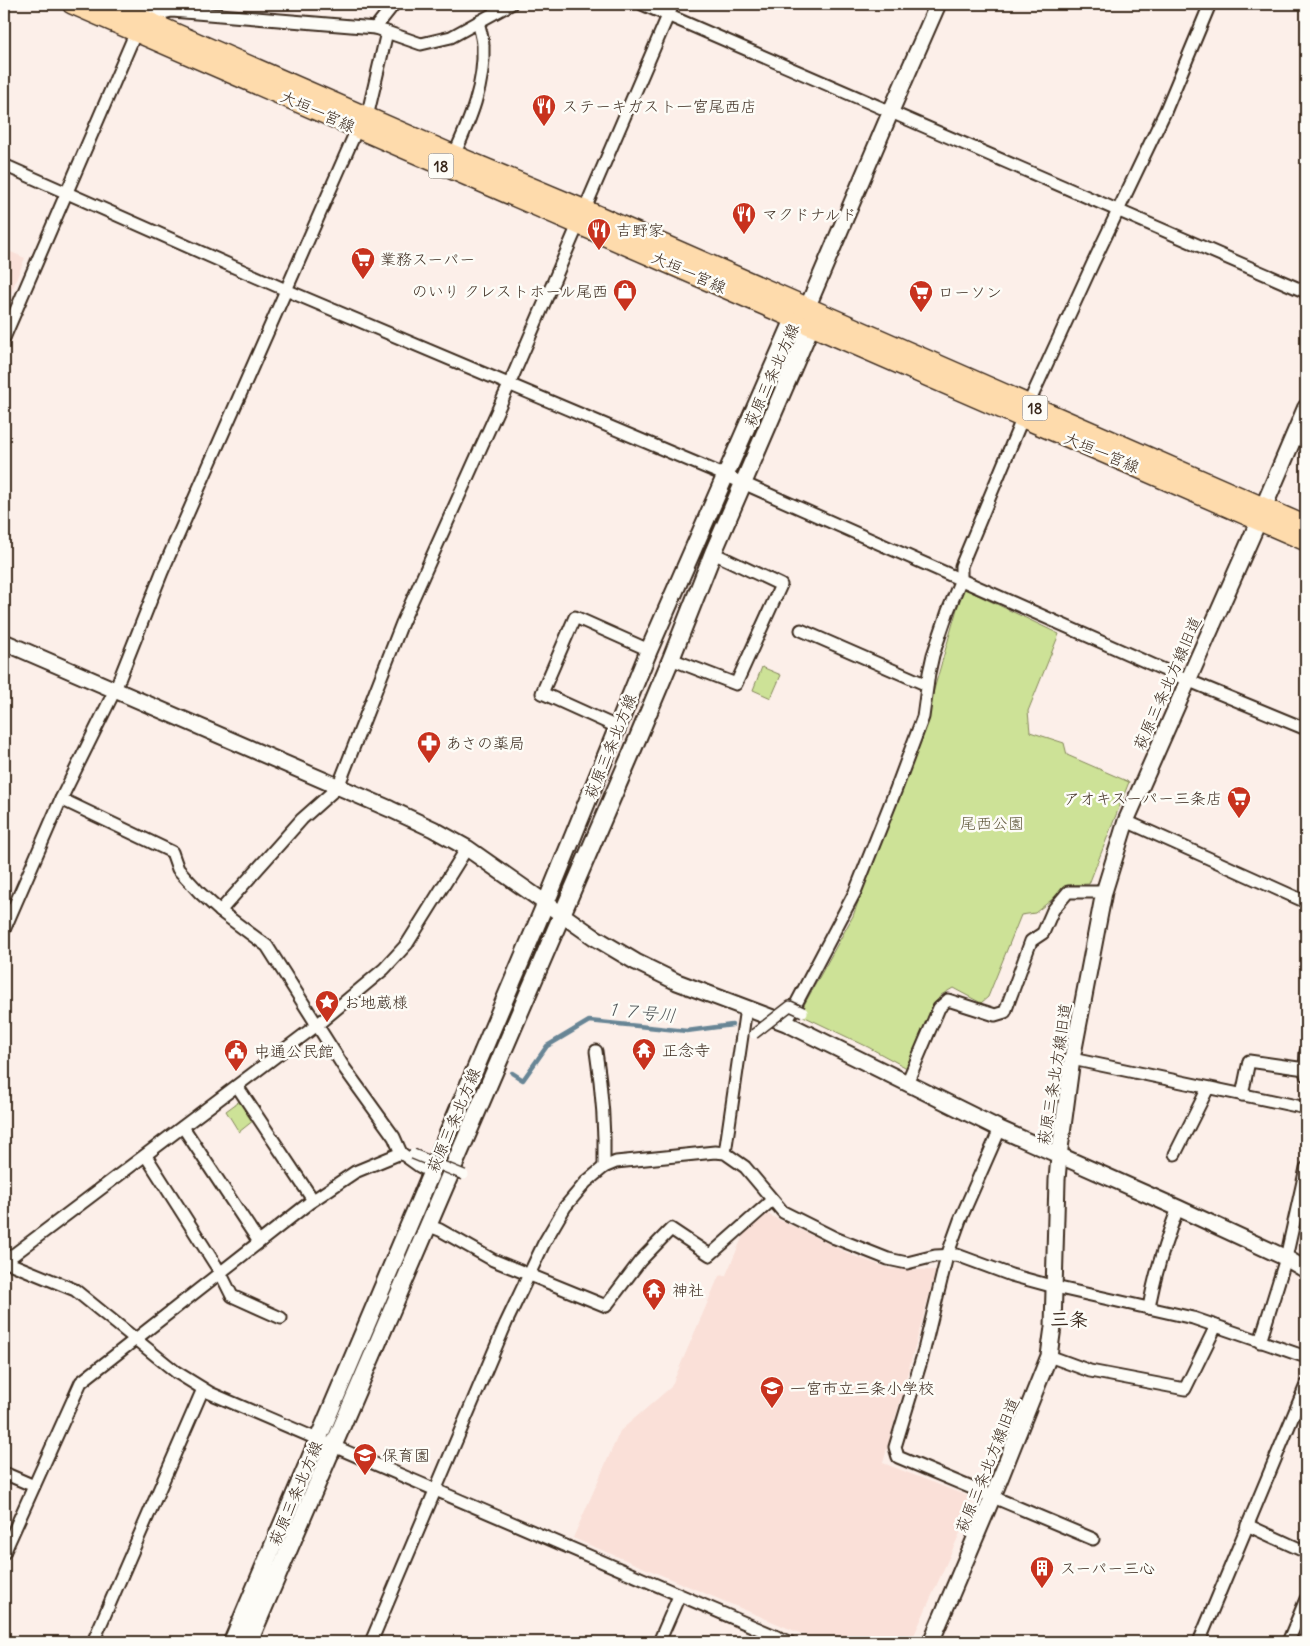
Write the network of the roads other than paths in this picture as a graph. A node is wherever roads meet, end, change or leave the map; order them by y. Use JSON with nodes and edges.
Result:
{"nodes":[{"id":1,"x":72,"y":4,"type":"edge"},
{"id":2,"x":108,"y":4,"type":"edge"},
{"id":3,"x":394,"y":4,"type":"edge"},
{"id":4,"x":511,"y":4,"type":"edge"},
{"id":5,"x":642,"y":4,"type":"edge"},
{"id":6,"x":673,"y":4,"type":"edge"},
{"id":7,"x":938,"y":4,"type":"edge"},
{"id":8,"x":1210,"y":4,"type":"edge"},
{"id":9,"x":668,"y":15,"type":"junction"},
{"id":10,"x":141,"y":18,"type":"edge"},
{"id":11,"x":478,"y":22,"type":"junction"},
{"id":12,"x":375,"y":28,"type":"junction"},
{"id":13,"x":387,"y":32,"type":"junction"},
{"id":14,"x":891,"y":111,"type":"junction"},
{"id":15,"x":362,"y":123,"type":"junction"},
{"id":16,"x":454,"y":155,"type":"junction"},
{"id":17,"x":4,"y":164,"type":"edge"},
{"id":18,"x":67,"y":192,"type":"junction"},
{"id":19,"x":1118,"y":210,"type":"junction"},
{"id":20,"x":582,"y":217,"type":"junction"},
{"id":21,"x":286,"y":290,"type":"junction"},
{"id":22,"x":1306,"y":292,"type":"edge"},
{"id":23,"x":804,"y":317,"type":"junction"},
{"id":24,"x":4,"y":338,"type":"edge"},
{"id":25,"x":509,"y":385,"type":"junction"},
{"id":26,"x":1306,"y":408,"type":"edge"},
{"id":27,"x":1026,"y":411,"type":"junction"},
{"id":28,"x":726,"y":476,"type":"junction"},
{"id":29,"x":743,"y":483,"type":"junction"},
{"id":30,"x":1261,"y":514,"type":"junction"},
{"id":31,"x":1306,"y":526,"type":"edge"},
{"id":32,"x":1306,"y":541,"type":"edge"},
{"id":33,"x":713,"y":553,"type":"junction"},
{"id":34,"x":961,"y":579,"type":"junction"},
{"id":35,"x":801,"y":630,"type":"dead end"},
{"id":36,"x":4,"y":642,"type":"edge"},
{"id":37,"x":649,"y":650,"type":"junction"},
{"id":38,"x":671,"y":659,"type":"junction"},
{"id":39,"x":1187,"y":680,"type":"junction"},
{"id":40,"x":927,"y":685,"type":"junction"},
{"id":41,"x":115,"y":690,"type":"junction"},
{"id":42,"x":617,"y":727,"type":"junction"},
{"id":43,"x":1306,"y":729,"type":"edge"},
{"id":44,"x":338,"y":786,"type":"junction"},
{"id":45,"x":61,"y":799,"type":"junction"},
{"id":46,"x":1126,"y":821,"type":"junction"},
{"id":47,"x":467,"y":848,"type":"junction"},
{"id":48,"x":1104,"y":892,"type":"junction"},
{"id":49,"x":546,"y":902,"type":"junction"},
{"id":50,"x":1306,"y":902,"type":"edge"},
{"id":51,"x":220,"y":911,"type":"junction"},
{"id":52,"x":561,"y":913,"type":"junction"},
{"id":53,"x":4,"y":930,"type":"edge"},
{"id":54,"x":746,"y":1008,"type":"junction"},
{"id":55,"x":802,"y":1012,"type":"dead end"},
{"id":56,"x":786,"y":1022,"type":"junction"},
{"id":57,"x":317,"y":1025,"type":"junction"},
{"id":58,"x":754,"y":1034,"type":"dead end"},
{"id":59,"x":596,"y":1051,"type":"dead end"},
{"id":60,"x":1306,"y":1052,"type":"edge"},
{"id":61,"x":1072,"y":1059,"type":"junction"},
{"id":62,"x":1305,"y":1072,"type":"edge"},
{"id":63,"x":907,"y":1083,"type":"junction"},
{"id":64,"x":237,"y":1086,"type":"junction"},
{"id":65,"x":1208,"y":1088,"type":"junction"},
{"id":66,"x":1242,"y":1095,"type":"junction"},
{"id":67,"x":1306,"y":1108,"type":"edge"},
{"id":68,"x":183,"y":1127,"type":"junction"},
{"id":69,"x":1000,"y":1130,"type":"junction"},
{"id":70,"x":407,"y":1153,"type":"junction"},
{"id":71,"x":725,"y":1153,"type":"junction"},
{"id":72,"x":1175,"y":1154,"type":"dead end"},
{"id":73,"x":146,"y":1156,"type":"junction"},
{"id":74,"x":1059,"y":1156,"type":"junction"},
{"id":75,"x":604,"y":1167,"type":"junction"},
{"id":76,"x":1306,"y":1168,"type":"edge"},
{"id":77,"x":431,"y":1172,"type":"junction"},
{"id":78,"x":464,"y":1175,"type":"dead end"},
{"id":79,"x":313,"y":1200,"type":"junction"},
{"id":80,"x":772,"y":1200,"type":"junction"},
{"id":81,"x":1178,"y":1208,"type":"junction"},
{"id":82,"x":427,"y":1225,"type":"junction"},
{"id":83,"x":259,"y":1242,"type":"junction"},
{"id":84,"x":947,"y":1256,"type":"junction"},
{"id":85,"x":1286,"y":1258,"type":"junction"},
{"id":86,"x":4,"y":1261,"type":"edge"},
{"id":87,"x":1306,"y":1270,"type":"edge"},
{"id":88,"x":220,"y":1272,"type":"junction"},
{"id":89,"x":529,"y":1276,"type":"junction"},
{"id":90,"x":1055,"y":1287,"type":"junction"},
{"id":91,"x":1149,"y":1308,"type":"junction"},
{"id":92,"x":281,"y":1318,"type":"dead end"},
{"id":93,"x":1216,"y":1326,"type":"junction"},
{"id":94,"x":136,"y":1340,"type":"junction"},
{"id":95,"x":1260,"y":1342,"type":"junction"},
{"id":96,"x":1049,"y":1356,"type":"junction"},
{"id":97,"x":1306,"y":1357,"type":"edge"},
{"id":98,"x":1306,"y":1384,"type":"edge"},
{"id":99,"x":203,"y":1389,"type":"junction"},
{"id":100,"x":325,"y":1443,"type":"junction"},
{"id":101,"x":4,"y":1473,"type":"edge"},
{"id":102,"x":34,"y":1486,"type":"junction"},
{"id":103,"x":435,"y":1491,"type":"junction"},
{"id":104,"x":994,"y":1496,"type":"junction"},
{"id":105,"x":1247,"y":1526,"type":"junction"},
{"id":106,"x":1093,"y":1539,"type":"dead end"},
{"id":107,"x":1306,"y":1552,"type":"edge"},
{"id":108,"x":4,"y":1553,"type":"edge"},
{"id":109,"x":679,"y":1596,"type":"junction"},
{"id":110,"x":1306,"y":1599,"type":"edge"},
{"id":111,"x":93,"y":1642,"type":"edge"},
{"id":112,"x":232,"y":1642,"type":"edge"},
{"id":113,"x":249,"y":1642,"type":"edge"},
{"id":114,"x":371,"y":1642,"type":"edge"},
{"id":115,"x":659,"y":1642,"type":"edge"},
{"id":116,"x":790,"y":1642,"type":"edge"},
{"id":117,"x":931,"y":1642,"type":"edge"},
{"id":118,"x":1199,"y":1642,"type":"edge"},
{"id":119,"x":1288,"y":1642,"type":"edge"}],
"edges":[{"from":1,"to":10,"type":"main road","name":"大垣一宮線","number":"18"},
{"from":2,"to":10,"type":"main road","name":"大垣一宮線","number":"18"},
{"from":3,"to":12,"type":"street"},
{"from":4,"to":11,"type":"street"},
{"from":5,"to":9,"type":"street"},
{"from":6,"to":9,"type":"street"},
{"from":7,"to":14,"type":"street"},
{"from":8,"to":19,"type":"street"},
{"from":9,"to":14,"type":"street"},
{"from":9,"to":20,"type":"street"},
{"from":10,"to":12,"type":"street"},
{"from":10,"to":15,"type":"main road","name":"大垣一宮線","number":"18"},
{"from":10,"to":18,"type":"street"},
{"from":11,"to":13,"type":"street"},
{"from":11,"to":16,"type":"street"},
{"from":12,"to":13,"type":"street"},
{"from":13,"to":15,"type":"street"},
{"from":14,"to":19,"type":"street"},
{"from":14,"to":23,"type":"street"},
{"from":15,"to":16,"type":"main road","name":"大垣一宮線","number":"18"},
{"from":15,"to":20,"type":"main road","name":"大垣一宮線","number":"18"},
{"from":15,"to":21,"type":"street"},
{"from":16,"to":20,"type":"main road","name":"大垣一宮線","number":"18"},
{"from":17,"to":18,"type":"street"},
{"from":18,"to":21,"type":"street"},
{"from":18,"to":24,"type":"street"},
{"from":19,"to":22,"type":"street"},
{"from":19,"to":27,"type":"street"},
{"from":20,"to":23,"type":"main road","name":"大垣一宮線","number":"18"},
{"from":20,"to":25,"type":"street"},
{"from":21,"to":25,"type":"street"},
{"from":21,"to":41,"type":"street"},
{"from":23,"to":27,"type":"main road","name":"大垣一宮線","number":"18"},
{"from":23,"to":28,"type":"main road","name":"萩原三条北方線"},
{"from":23,"to":29,"type":"main road","name":"萩原三条北方線"},
{"from":25,"to":28,"type":"street"},
{"from":25,"to":44,"type":"street"},
{"from":26,"to":30,"type":"main road"},
{"from":27,"to":30,"type":"main road","name":"大垣一宮線","number":"18"},
{"from":27,"to":34,"type":"street"},
{"from":28,"to":29,"type":"street"},
{"from":28,"to":37,"type":"main road","name":"萩原三条北方線"},
{"from":29,"to":33,"type":"main road","name":"萩原三条北方線"},
{"from":29,"to":34,"type":"street"},
{"from":30,"to":31,"type":"main road","name":"大垣一宮線","number":"18"},
{"from":30,"to":32,"type":"main road","name":"大垣一宮線","number":"18"},
{"from":30,"to":39,"type":"street","name":"萩原三条北方線旧道"},
{"from":33,"to":38,"type":"main road","name":"萩原三条北方線"},
{"from":33,"to":38,"type":"street"},
{"from":34,"to":39,"type":"street"},
{"from":34,"to":40,"type":"street"},
{"from":35,"to":40,"type":"street"},
{"from":36,"to":41,"type":"street"},
{"from":37,"to":42,"type":"main road","name":"萩原三条北方線"},
{"from":37,"to":42,"type":"street"},
{"from":38,"to":52,"type":"main road","name":"萩原三条北方線"},
{"from":39,"to":43,"type":"street"},
{"from":39,"to":46,"type":"street","name":"萩原三条北方線旧道"},
{"from":40,"to":56,"type":"street"},
{"from":41,"to":44,"type":"street"},
{"from":41,"to":45,"type":"street"},
{"from":42,"to":49,"type":"main road","name":"萩原三条北方線"},
{"from":44,"to":47,"type":"street"},
{"from":44,"to":51,"type":"street"},
{"from":45,"to":51,"type":"street"},
{"from":45,"to":53,"type":"street"},
{"from":46,"to":48,"type":"street","name":"萩原三条北方線旧道"},
{"from":46,"to":50,"type":"street"},
{"from":47,"to":49,"type":"street"},
{"from":47,"to":57,"type":"street"},
{"from":48,"to":61,"type":"street","name":"萩原三条北方線旧道"},
{"from":48,"to":63,"type":"street"},
{"from":49,"to":52,"type":"street"},
{"from":49,"to":77,"type":"main road","name":"萩原三条北方線"},
{"from":51,"to":57,"type":"street"},
{"from":52,"to":54,"type":"street"},
{"from":52,"to":82,"type":"main road","name":"萩原三条北方線"},
{"from":54,"to":56,"type":"street"},
{"from":54,"to":71,"type":"street"},
{"from":55,"to":58,"type":"street","bridge":true},
{"from":56,"to":63,"type":"street"},
{"from":57,"to":64,"type":"street"},
{"from":57,"to":70,"type":"street"},
{"from":59,"to":75,"type":"street"},
{"from":60,"to":62,"type":"street"},
{"from":61,"to":65,"type":"street"},
{"from":61,"to":74,"type":"street","name":"萩原三条北方線旧道"},
{"from":62,"to":66,"type":"street"},
{"from":63,"to":69,"type":"street"},
{"from":64,"to":68,"type":"street"},
{"from":64,"to":79,"type":"street"},
{"from":65,"to":66,"type":"street"},
{"from":65,"to":72,"type":"street"},
{"from":66,"to":67,"type":"street"},
{"from":68,"to":73,"type":"street"},
{"from":68,"to":83,"type":"street"},
{"from":69,"to":74,"type":"street"},
{"from":69,"to":84,"type":"street"},
{"from":70,"to":77,"type":"street"},
{"from":70,"to":78,"type":"street","bridge":true},
{"from":70,"to":79,"type":"street"},
{"from":71,"to":75,"type":"street"},
{"from":71,"to":80,"type":"street"},
{"from":73,"to":86,"type":"street"},
{"from":73,"to":88,"type":"street"},
{"from":74,"to":81,"type":"street"},
{"from":74,"to":90,"type":"street","name":"萩原三条北方線旧道"},
{"from":75,"to":89,"type":"street"},
{"from":76,"to":85,"type":"street"},
{"from":77,"to":100,"type":"main road","name":"萩原三条北方線"},
{"from":79,"to":83,"type":"street"},
{"from":80,"to":84,"type":"street"},
{"from":80,"to":89,"type":"street"},
{"from":81,"to":85,"type":"street"},
{"from":81,"to":91,"type":"street"},
{"from":82,"to":89,"type":"street"},
{"from":82,"to":100,"type":"main road","name":"萩原三条北方線"},
{"from":83,"to":88,"type":"street"},
{"from":84,"to":90,"type":"street"},
{"from":84,"to":104,"type":"street"},
{"from":85,"to":87,"type":"street"},
{"from":85,"to":95,"type":"street"},
{"from":86,"to":94,"type":"street"},
{"from":88,"to":92,"type":"street"},
{"from":88,"to":94,"type":"street"},
{"from":89,"to":103,"type":"street"},
{"from":90,"to":91,"type":"street"},
{"from":90,"to":96,"type":"street","name":"萩原三条北方線旧道"},
{"from":91,"to":93,"type":"street"},
{"from":93,"to":95,"type":"street"},
{"from":93,"to":96,"type":"street"},
{"from":94,"to":99,"type":"street"},
{"from":94,"to":102,"type":"street"},
{"from":95,"to":97,"type":"street"},
{"from":96,"to":104,"type":"street","name":"萩原三条北方線旧道"},
{"from":98,"to":105,"type":"street"},
{"from":99,"to":100,"type":"street"},
{"from":99,"to":111,"type":"street"},
{"from":100,"to":103,"type":"street"},
{"from":100,"to":112,"type":"main road","name":"萩原三条北方線"},
{"from":100,"to":113,"type":"main road","name":"萩原三条北方線"},
{"from":101,"to":102,"type":"street"},
{"from":102,"to":108,"type":"street"},
{"from":103,"to":109,"type":"street"},
{"from":103,"to":114,"type":"street"},
{"from":104,"to":106,"type":"street"},
{"from":104,"to":117,"type":"street","name":"萩原三条北方線旧道"},
{"from":105,"to":107,"type":"street"},
{"from":105,"to":118,"type":"street"},
{"from":109,"to":115,"type":"street"},
{"from":109,"to":116,"type":"street"},
{"from":110,"to":119,"type":"street"}]}
